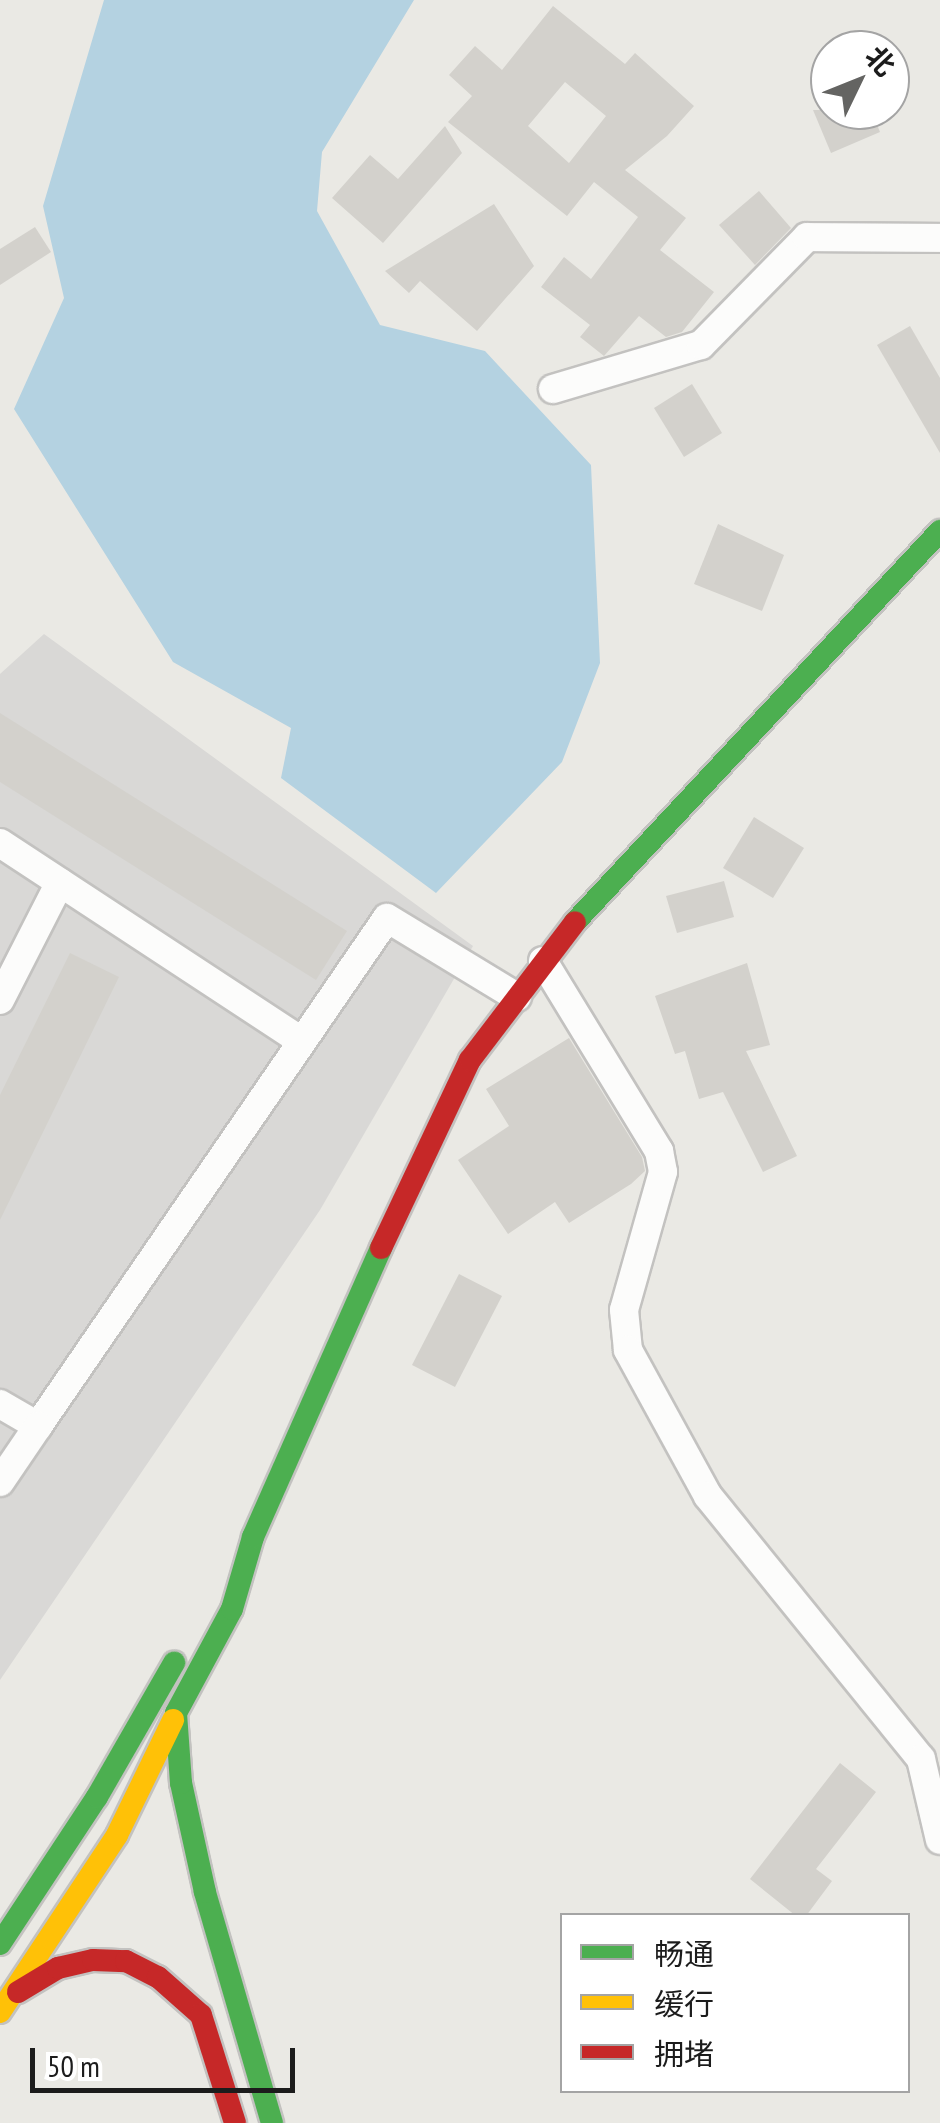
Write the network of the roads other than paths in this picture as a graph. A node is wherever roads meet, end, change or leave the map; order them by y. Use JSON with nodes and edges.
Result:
{"nodes":[{"id":1,"x":940,"y":238,"type":"edge"},
{"id":2,"x":553,"y":389,"type":"dead end"},
{"id":3,"x":940,"y":531,"type":"edge"},
{"id":4,"x":0,"y":843,"type":"edge"},
{"id":5,"x":60,"y":882,"type":"junction"},
{"id":6,"x":543,"y":961,"type":"junction"},
{"id":7,"x":516,"y":997,"type":"junction"},
{"id":8,"x":0,"y":1000,"type":"edge"},
{"id":9,"x":302,"y":1041,"type":"junction"},
{"id":10,"x":0,"y":1404,"type":"edge"},
{"id":11,"x":38,"y":1426,"type":"junction"},
{"id":12,"x":0,"y":1482,"type":"edge"},
{"id":13,"x":252,"y":1537,"type":"junction"},
{"id":14,"x":176,"y":1713,"type":"junction"},
{"id":15,"x":940,"y":1840,"type":"edge"},
{"id":16,"x":0,"y":1944,"type":"edge"},
{"id":17,"x":5,"y":2004,"type":"edge"},
{"id":18,"x":235,"y":2123,"type":"edge"},
{"id":19,"x":272,"y":2123,"type":"edge"}],
"edges":[{"from":1,"to":2,"type":"street"},
{"from":3,"to":6,"type":"main road"},
{"from":4,"to":5,"type":"street"},
{"from":5,"to":8,"type":"street"},
{"from":5,"to":9,"type":"street"},
{"from":6,"to":7,"type":"main road"},
{"from":6,"to":15,"type":"street"},
{"from":7,"to":9,"type":"street"},
{"from":7,"to":13,"type":"main road"},
{"from":9,"to":11,"type":"street"},
{"from":10,"to":11,"type":"street"},
{"from":11,"to":12,"type":"street"},
{"from":13,"to":14,"type":"main road"},
{"from":13,"to":16,"type":"main road"},
{"from":14,"to":17,"type":"main road"},
{"from":14,"to":19,"type":"main road"},
{"from":17,"to":18,"type":"main road"}]}
